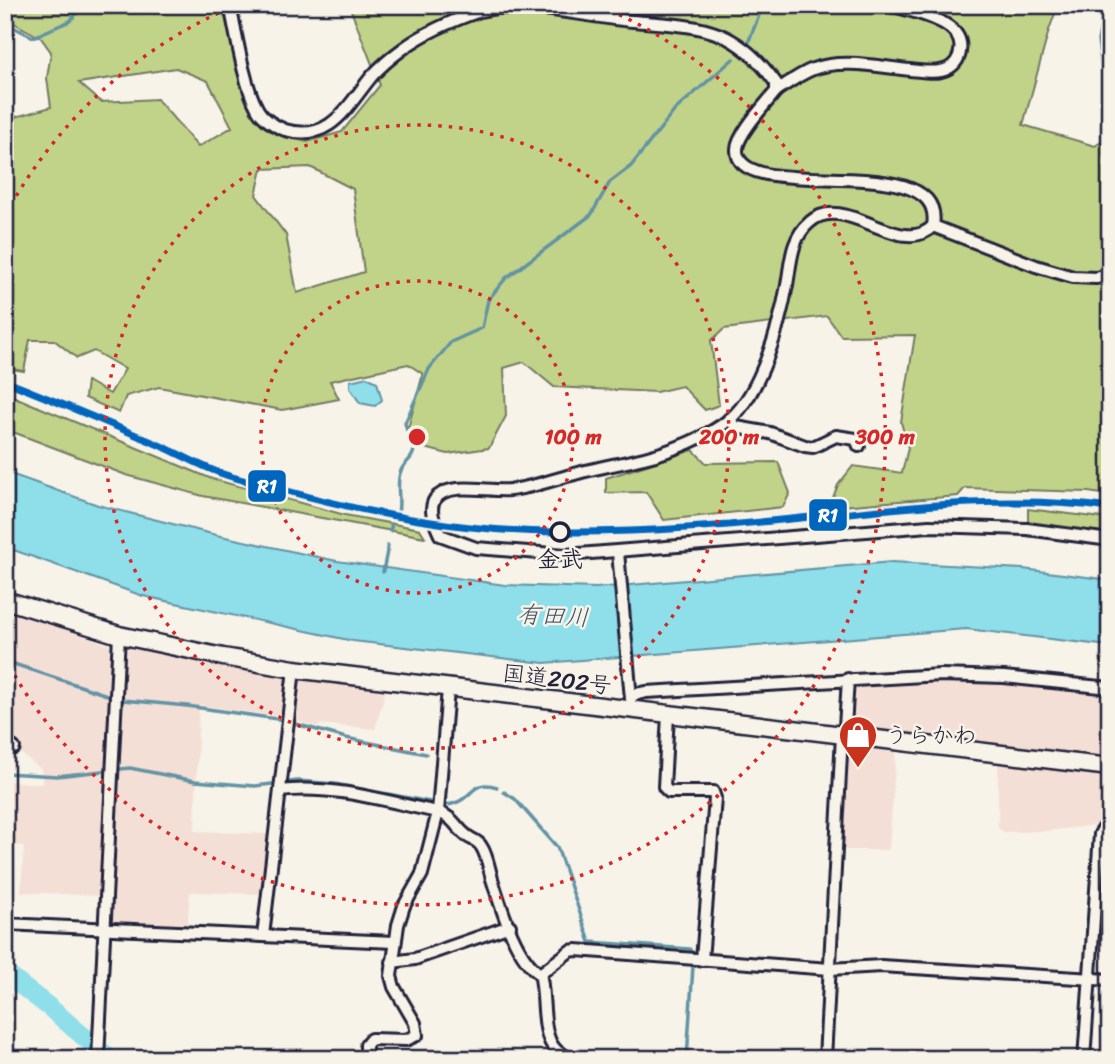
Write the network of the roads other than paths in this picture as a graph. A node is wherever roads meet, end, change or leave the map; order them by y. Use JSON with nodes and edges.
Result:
{"nodes":[{"id":1,"x":230,"y":5,"type":"edge"},
{"id":2,"x":891,"y":5,"type":"edge"},
{"id":3,"x":776,"y":91,"type":"junction"},
{"id":4,"x":933,"y":226,"type":"junction"},
{"id":5,"x":1110,"y":275,"type":"edge"},
{"id":6,"x":729,"y":419,"type":"junction"},
{"id":7,"x":859,"y":446,"type":"dead end"},
{"id":8,"x":1110,"y":540,"type":"edge"},
{"id":9,"x":618,"y":552,"type":"junction"},
{"id":10,"x":5,"y":600,"type":"edge"},
{"id":11,"x":119,"y":635,"type":"junction"},
{"id":12,"x":295,"y":669,"type":"junction"},
{"id":13,"x":848,"y":679,"type":"junction"},
{"id":14,"x":1110,"y":688,"type":"edge"},
{"id":15,"x":448,"y":689,"type":"junction"},
{"id":16,"x":630,"y":703,"type":"junction"},
{"id":17,"x":668,"y":715,"type":"junction"},
{"id":18,"x":842,"y":735,"type":"junction"},
{"id":19,"x":1110,"y":766,"type":"edge"},
{"id":20,"x":280,"y":791,"type":"junction"},
{"id":21,"x":439,"y":807,"type":"junction"},
{"id":22,"x":1110,"y":824,"type":"edge"},
{"id":23,"x":5,"y":924,"type":"edge"},
{"id":24,"x":510,"y":926,"type":"junction"},
{"id":25,"x":104,"y":928,"type":"junction"},
{"id":26,"x":263,"y":936,"type":"junction"},
{"id":27,"x":394,"y":942,"type":"junction"},
{"id":28,"x":695,"y":959,"type":"junction"},
{"id":29,"x":392,"y":962,"type":"junction"},
{"id":30,"x":830,"y":969,"type":"junction"},
{"id":31,"x":540,"y":974,"type":"junction"},
{"id":32,"x":1089,"y":979,"type":"junction"},
{"id":33,"x":1110,"y":980,"type":"edge"},
{"id":34,"x":553,"y":1054,"type":"edge"},
{"id":35,"x":98,"y":1058,"type":"edge"},
{"id":36,"x":366,"y":1059,"type":"edge"},
{"id":37,"x":571,"y":1059,"type":"edge"},
{"id":38,"x":825,"y":1059,"type":"edge"},
{"id":39,"x":1084,"y":1059,"type":"edge"}],
"edges":[{"from":1,"to":3,"type":"street"},
{"from":2,"to":3,"type":"street"},
{"from":3,"to":4,"type":"street"},
{"from":4,"to":5,"type":"street"},
{"from":4,"to":6,"type":"street"},
{"from":6,"to":7,"type":"street"},
{"from":6,"to":9,"type":"street"},
{"from":8,"to":9,"type":"street"},
{"from":9,"to":16,"type":"street"},
{"from":10,"to":11,"type":"highway","name":"国道202号"},
{"from":11,"to":12,"type":"highway","name":"国道202号"},
{"from":11,"to":25,"type":"street"},
{"from":12,"to":15,"type":"highway","name":"国道202号"},
{"from":12,"to":20,"type":"street"},
{"from":13,"to":14,"type":"street"},
{"from":13,"to":16,"type":"street"},
{"from":13,"to":18,"type":"street"},
{"from":15,"to":16,"type":"highway","name":"国道202号"},
{"from":15,"to":21,"type":"street"},
{"from":16,"to":17,"type":"highway","name":"国道202号"},
{"from":17,"to":18,"type":"highway","name":"国道202号"},
{"from":17,"to":28,"type":"street"},
{"from":18,"to":19,"type":"highway","name":"国道202号"},
{"from":18,"to":30,"type":"street"},
{"from":20,"to":21,"type":"street"},
{"from":20,"to":26,"type":"street"},
{"from":21,"to":24,"type":"street"},
{"from":21,"to":27,"type":"street"},
{"from":22,"to":32,"type":"street"},
{"from":23,"to":25,"type":"street"},
{"from":24,"to":29,"type":"street"},
{"from":24,"to":31,"type":"street"},
{"from":25,"to":26,"type":"street"},
{"from":25,"to":35,"type":"street"},
{"from":26,"to":27,"type":"street"},
{"from":27,"to":29,"type":"street"},
{"from":28,"to":30,"type":"street"},
{"from":28,"to":31,"type":"street"},
{"from":29,"to":36,"type":"street"},
{"from":30,"to":32,"type":"street"},
{"from":30,"to":38,"type":"street"},
{"from":31,"to":34,"type":"street"},
{"from":32,"to":33,"type":"street"},
{"from":32,"to":39,"type":"street"},
{"from":34,"to":37,"type":"street"}]}
